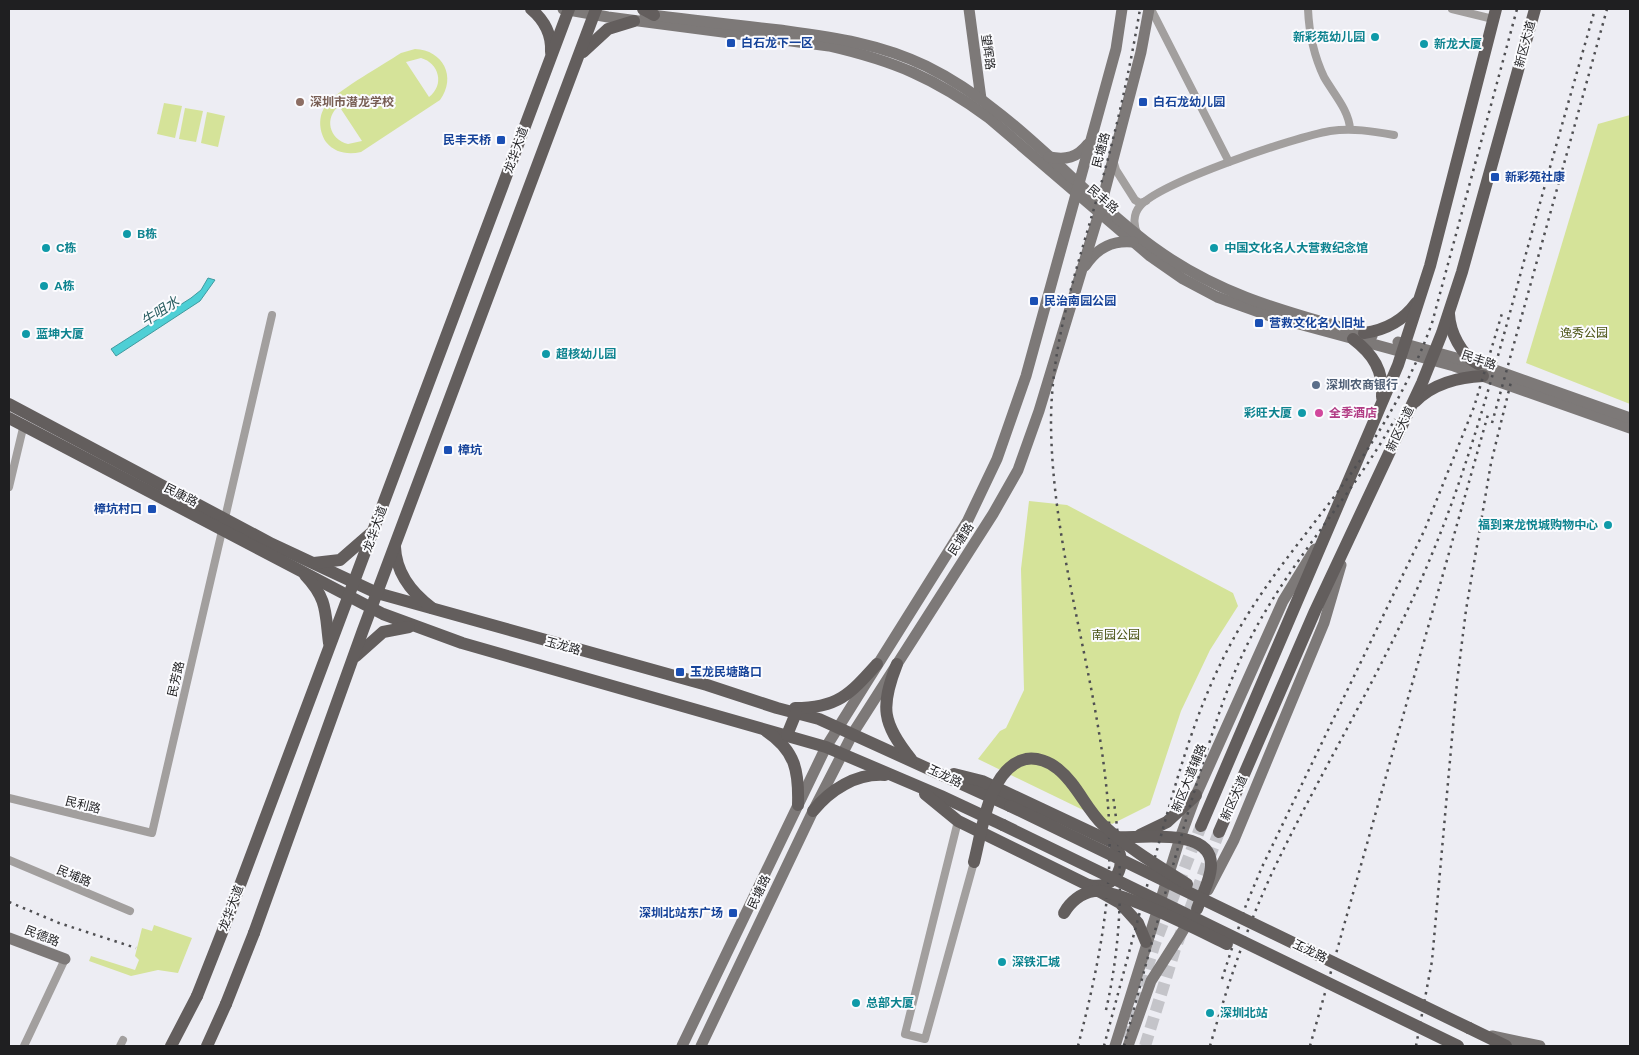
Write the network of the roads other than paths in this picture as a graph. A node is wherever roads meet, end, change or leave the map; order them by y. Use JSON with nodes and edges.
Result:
{"nodes":[{"id":1,"x":531,"y":9,"type":"edge"},
{"id":2,"x":567,"y":9,"type":"edge"},
{"id":3,"x":643,"y":9,"type":"edge"},
{"id":4,"x":968,"y":9,"type":"edge"},
{"id":5,"x":1122,"y":9,"type":"edge"},
{"id":6,"x":1150,"y":9,"type":"edge"},
{"id":7,"x":1308,"y":9,"type":"edge"},
{"id":8,"x":1452,"y":9,"type":"edge"},
{"id":9,"x":1535,"y":9,"type":"edge"},
{"id":10,"x":598,"y":11,"type":"edge"},
{"id":11,"x":1494,"y":14,"type":"edge"},
{"id":12,"x":654,"y":16,"type":"junction"},
{"id":13,"x":634,"y":21,"type":"junction"},
{"id":14,"x":550,"y":59,"type":"junction"},
{"id":15,"x":576,"y":62,"type":"junction"},
{"id":16,"x":980,"y":99,"type":"junction"},
{"id":17,"x":1350,"y":129,"type":"junction"},
{"id":18,"x":1092,"y":134,"type":"junction"},
{"id":19,"x":1394,"y":135,"type":"dead end"},
{"id":20,"x":1049,"y":157,"type":"junction"},
{"id":21,"x":1113,"y":158,"type":"junction"},
{"id":22,"x":1229,"y":162,"type":"junction"},
{"id":23,"x":1076,"y":187,"type":"junction"},
{"id":24,"x":1146,"y":201,"type":"junction"},
{"id":25,"x":1100,"y":208,"type":"junction"},
{"id":26,"x":1136,"y":239,"type":"junction"},
{"id":27,"x":1080,"y":273,"type":"junction"},
{"id":28,"x":1421,"y":297,"type":"junction"},
{"id":29,"x":1449,"y":312,"type":"junction"},
{"id":30,"x":272,"y":315,"type":"dead end"},
{"id":31,"x":1359,"y":336,"type":"junction"},
{"id":32,"x":1404,"y":348,"type":"junction"},
{"id":33,"x":1433,"y":355,"type":"junction"},
{"id":34,"x":1478,"y":364,"type":"junction"},
{"id":35,"x":1484,"y":376,"type":"junction"},
{"id":36,"x":1382,"y":402,"type":"junction"},
{"id":37,"x":9,"y":404,"type":"edge"},
{"id":38,"x":1410,"y":408,"type":"junction"},
{"id":39,"x":9,"y":418,"type":"edge"},
{"id":40,"x":1630,"y":418,"type":"edge"},
{"id":41,"x":25,"y":420,"type":"junction"},
{"id":42,"x":1630,"y":428,"type":"edge"},
{"id":43,"x":9,"y":487,"type":"edge"},
{"id":44,"x":225,"y":518,"type":"junction"},
{"id":45,"x":374,"y":529,"type":"junction"},
{"id":46,"x":222,"y":531,"type":"junction"},
{"id":47,"x":1324,"y":535,"type":"junction"},
{"id":48,"x":395,"y":544,"type":"junction"},
{"id":49,"x":1346,"y":545,"type":"junction"},
{"id":50,"x":306,"y":567,"type":"junction"},
{"id":51,"x":354,"y":583,"type":"junction"},
{"id":52,"x":377,"y":593,"type":"junction"},
{"id":53,"x":350,"y":596,"type":"junction"},
{"id":54,"x":371,"y":608,"type":"junction"},
{"id":55,"x":436,"y":611,"type":"junction"},
{"id":56,"x":468,"y":621,"type":"junction"},
{"id":57,"x":417,"y":628,"type":"junction"},
{"id":58,"x":462,"y":643,"type":"junction"},
{"id":59,"x":328,"y":652,"type":"junction"},
{"id":60,"x":351,"y":664,"type":"junction"},
{"id":61,"x":877,"y":664,"type":"junction"},
{"id":62,"x":897,"y":664,"type":"junction"},
{"id":63,"x":777,"y":708,"type":"junction"},
{"id":64,"x":796,"y":713,"type":"junction"},
{"id":65,"x":760,"y":727,"type":"junction"},
{"id":66,"x":837,"y":727,"type":"junction"},
{"id":67,"x":853,"y":733,"type":"junction"},
{"id":68,"x":787,"y":735,"type":"junction"},
{"id":69,"x":826,"y":747,"type":"junction"},
{"id":70,"x":891,"y":751,"type":"junction"},
{"id":71,"x":842,"y":754,"type":"junction"},
{"id":72,"x":913,"y":761,"type":"junction"},
{"id":73,"x":929,"y":768,"type":"junction"},
{"id":74,"x":885,"y":773,"type":"junction"},
{"id":75,"x":917,"y":788,"type":"junction"},
{"id":76,"x":1196,"y":795,"type":"junction"},
{"id":77,"x":9,"y":798,"type":"edge"},
{"id":78,"x":798,"y":805,"type":"junction"},
{"id":79,"x":812,"y":812,"type":"junction"},
{"id":80,"x":958,"y":821,"type":"junction"},
{"id":81,"x":1201,"y":826,"type":"tunnel mouth"},
{"id":82,"x":1219,"y":832,"type":"tunnel mouth"},
{"id":83,"x":152,"y":833,"type":"joint"},
{"id":84,"x":785,"y":834,"type":"junction"},
{"id":85,"x":1103,"y":836,"type":"junction"},
{"id":86,"x":1133,"y":837,"type":"junction"},
{"id":87,"x":1180,"y":838,"type":"junction"},
{"id":88,"x":798,"y":841,"type":"junction"},
{"id":89,"x":9,"y":860,"type":"edge"},
{"id":90,"x":974,"y":862,"type":"joint"},
{"id":91,"x":1088,"y":885,"type":"junction"},
{"id":92,"x":1197,"y":909,"type":"junction"},
{"id":93,"x":130,"y":910,"type":"dead end"},
{"id":94,"x":1064,"y":913,"type":"dead end"},
{"id":95,"x":1265,"y":929,"type":"junction"},
{"id":96,"x":9,"y":938,"type":"edge"},
{"id":97,"x":1146,"y":942,"type":"junction"},
{"id":98,"x":65,"y":959,"type":"joint"},
{"id":99,"x":1330,"y":984,"type":"junction"},
{"id":100,"x":1475,"y":1031,"type":"junction"},
{"id":101,"x":24,"y":1046,"type":"edge"},
{"id":102,"x":172,"y":1046,"type":"edge"},
{"id":103,"x":207,"y":1046,"type":"edge"},
{"id":104,"x":682,"y":1046,"type":"edge"},
{"id":105,"x":701,"y":1046,"type":"edge"},
{"id":106,"x":1115,"y":1046,"type":"edge"},
{"id":107,"x":1128,"y":1046,"type":"edge"},
{"id":108,"x":1458,"y":1046,"type":"edge"},
{"id":109,"x":1506,"y":1046,"type":"edge"},
{"id":110,"x":1540,"y":1046,"type":"edge"}],
"edges":[{"from":1,"to":14,"type":"main road"},
{"from":2,"to":10,"type":"main road","name":"民丰路"},
{"from":2,"to":14,"type":"main road","name":"龙华大道"},
{"from":3,"to":12,"type":"main road"},
{"from":4,"to":16,"type":"main road","name":"望辉路"},
{"from":5,"to":18,"type":"main road","name":"民塘路"},
{"from":6,"to":21,"type":"main road","name":"民塘路"},
{"from":6,"to":22,"type":"street"},
{"from":7,"to":17,"type":"street"},
{"from":8,"to":11,"type":"street"},
{"from":9,"to":29,"type":"main road","name":"新区大道"},
{"from":10,"to":12,"type":"main road","name":"民丰路"},
{"from":10,"to":13,"type":"main road","name":"民丰路"},
{"from":10,"to":15,"type":"main road","name":"龙华大道"},
{"from":11,"to":28,"type":"main road","name":"新区大道"},
{"from":12,"to":16,"type":"main road","name":"民丰路"},
{"from":13,"to":15,"type":"main road"},
{"from":13,"to":23,"type":"main road","name":"民丰路"},
{"from":14,"to":45,"type":"main road","name":"龙华大道"},
{"from":15,"to":48,"type":"main road","name":"龙华大道"},
{"from":16,"to":20,"type":"main road","name":"民丰路"},
{"from":17,"to":19,"type":"street"},
{"from":17,"to":22,"type":"street"},
{"from":18,"to":20,"type":"main road"},
{"from":18,"to":23,"type":"main road","name":"民塘路"},
{"from":20,"to":23,"type":"main road","name":"民丰路"},
{"from":21,"to":24,"type":"street"},
{"from":21,"to":25,"type":"main road","name":"民塘路"},
{"from":22,"to":24,"type":"street"},
{"from":23,"to":25,"type":"main road","name":"民丰路"},
{"from":23,"to":61,"type":"main road","name":"民塘路"},
{"from":24,"to":26,"type":"street"},
{"from":25,"to":26,"type":"main road","name":"民丰路"},
{"from":25,"to":27,"type":"main road","name":"民塘路"},
{"from":26,"to":27,"type":"main road"},
{"from":26,"to":31,"type":"main road","name":"民丰路"},
{"from":27,"to":62,"type":"main road","name":"民塘路"},
{"from":28,"to":31,"type":"main road"},
{"from":28,"to":32,"type":"main road","name":"新区大道"},
{"from":29,"to":33,"type":"main road","name":"新区大道"},
{"from":29,"to":34,"type":"main road"},
{"from":30,"to":44,"type":"street"},
{"from":31,"to":32,"type":"main road","name":"民丰路"},
{"from":31,"to":36,"type":"main road"},
{"from":32,"to":33,"type":"main road","name":"民丰路"},
{"from":32,"to":36,"type":"main road","name":"新区大道"},
{"from":33,"to":34,"type":"main road","name":"民丰路"},
{"from":33,"to":35,"type":"main road","name":"民丰路"},
{"from":33,"to":38,"type":"main road","name":"新区大道"},
{"from":34,"to":40,"type":"main road","name":"民丰路"},
{"from":35,"to":38,"type":"main road"},
{"from":35,"to":42,"type":"main road","name":"民丰路"},
{"from":36,"to":47,"type":"main road","name":"新区大道"},
{"from":37,"to":41,"type":"main road","name":"民康路"},
{"from":38,"to":49,"type":"main road","name":"新区大道"},
{"from":39,"to":41,"type":"main road","name":"民康路"},
{"from":41,"to":43,"type":"street"},
{"from":41,"to":44,"type":"main road","name":"民康路"},
{"from":41,"to":46,"type":"main road","name":"民康路"},
{"from":44,"to":50,"type":"main road","name":"民康路"},
{"from":45,"to":50,"type":"main road"},
{"from":45,"to":51,"type":"main road","name":"龙华大道"},
{"from":46,"to":50,"type":"main road","name":"民康路"},
{"from":46,"to":83,"type":"street","name":"民芳路"},
{"from":47,"to":76,"type":"main road","name":"新区大道辅路"},
{"from":47,"to":81,"type":"main road","name":"新区大道"},
{"from":48,"to":52,"type":"main road","name":"龙华大道"},
{"from":48,"to":55,"type":"main road"},
{"from":49,"to":82,"type":"main road","name":"新区大道"},
{"from":49,"to":92,"type":"main road"},
{"from":50,"to":51,"type":"main road","name":"民康路"},
{"from":50,"to":53,"type":"main road","name":"民康路"},
{"from":50,"to":59,"type":"main road"},
{"from":51,"to":52,"type":"main road","name":"玉龙路"},
{"from":51,"to":53,"type":"main road","name":"龙华大道"},
{"from":52,"to":54,"type":"main road","name":"龙华大道"},
{"from":52,"to":55,"type":"main road","name":"玉龙路"},
{"from":53,"to":54,"type":"main road","name":"玉龙路"},
{"from":53,"to":59,"type":"main road","name":"龙华大道"},
{"from":54,"to":57,"type":"main road","name":"玉龙路"},
{"from":54,"to":60,"type":"main road","name":"龙华大道"},
{"from":55,"to":56,"type":"main road","name":"玉龙路"},
{"from":56,"to":58,"type":"main road"},
{"from":56,"to":63,"type":"main road","name":"玉龙路"},
{"from":57,"to":58,"type":"main road","name":"玉龙路"},
{"from":57,"to":60,"type":"main road"},
{"from":58,"to":65,"type":"main road","name":"玉龙路"},
{"from":59,"to":102,"type":"main road","name":"龙华大道","bridge":true},
{"from":60,"to":103,"type":"main road","name":"龙华大道","bridge":true},
{"from":61,"to":63,"type":"main road"},
{"from":61,"to":66,"type":"main road","name":"民塘路"},
{"from":62,"to":67,"type":"main road","name":"民塘路"},
{"from":62,"to":72,"type":"main road"},
{"from":63,"to":64,"type":"main road","name":"玉龙路"},
{"from":64,"to":66,"type":"main road","name":"玉龙路"},
{"from":64,"to":68,"type":"main road"},
{"from":65,"to":68,"type":"main road","name":"玉龙路"},
{"from":65,"to":78,"type":"main road"},
{"from":66,"to":67,"type":"main road","name":"玉龙路"},
{"from":66,"to":69,"type":"main road","name":"民塘路"},
{"from":67,"to":70,"type":"main road","name":"玉龙路"},
{"from":67,"to":71,"type":"main road","name":"民塘路"},
{"from":68,"to":69,"type":"main road","name":"玉龙路"},
{"from":69,"to":71,"type":"main road","name":"玉龙路"},
{"from":69,"to":78,"type":"main road","name":"民塘路"},
{"from":70,"to":72,"type":"main road","name":"玉龙路"},
{"from":70,"to":74,"type":"main road"},
{"from":71,"to":74,"type":"main road","name":"玉龙路"},
{"from":71,"to":79,"type":"main road","name":"民塘路"},
{"from":72,"to":73,"type":"main road","name":"玉龙路"},
{"from":73,"to":85,"type":"main road"},
{"from":73,"to":95,"type":"main road","name":"玉龙路","bridge":true},
{"from":74,"to":75,"type":"main road","name":"玉龙路"},
{"from":74,"to":79,"type":"main road"},
{"from":75,"to":80,"type":"main road"},
{"from":75,"to":99,"type":"main road","name":"玉龙路","bridge":true},
{"from":76,"to":86,"type":"main road"},
{"from":76,"to":87,"type":"main road","name":"新区大道辅路"},
{"from":77,"to":83,"type":"street","name":"民利路"},
{"from":78,"to":84,"type":"main road","name":"民塘路"},
{"from":79,"to":88,"type":"main road","name":"民塘路"},
{"from":80,"to":90,"type":"street"},
{"from":80,"to":91,"type":"main road"},
{"from":84,"to":88,"type":"main road"},
{"from":84,"to":104,"type":"main road","name":"民塘路"},
{"from":85,"to":86,"type":"main road"},
{"from":85,"to":91,"type":"main road"},
{"from":86,"to":87,"type":"main road"},
{"from":87,"to":92,"type":"main road"},
{"from":87,"to":97,"type":"main road","name":"新区大道辅路"},
{"from":88,"to":105,"type":"main road","name":"民塘路"},
{"from":89,"to":93,"type":"street","name":"民埔路"},
{"from":90,"to":95,"type":"main road","bridge":true},
{"from":91,"to":97,"type":"main road"},
{"from":92,"to":107,"type":"main road"},
{"from":94,"to":99,"type":"main road","bridge":true},
{"from":95,"to":100,"type":"main road","name":"玉龙路","bridge":true},
{"from":96,"to":98,"type":"main road","name":"民德路"},
{"from":97,"to":106,"type":"main road","name":"新区大道辅路"},
{"from":98,"to":101,"type":"street"},
{"from":99,"to":108,"type":"main road","name":"玉龙路","bridge":true},
{"from":100,"to":109,"type":"main road","name":"玉龙路"},
{"from":100,"to":110,"type":"main road"}]}
